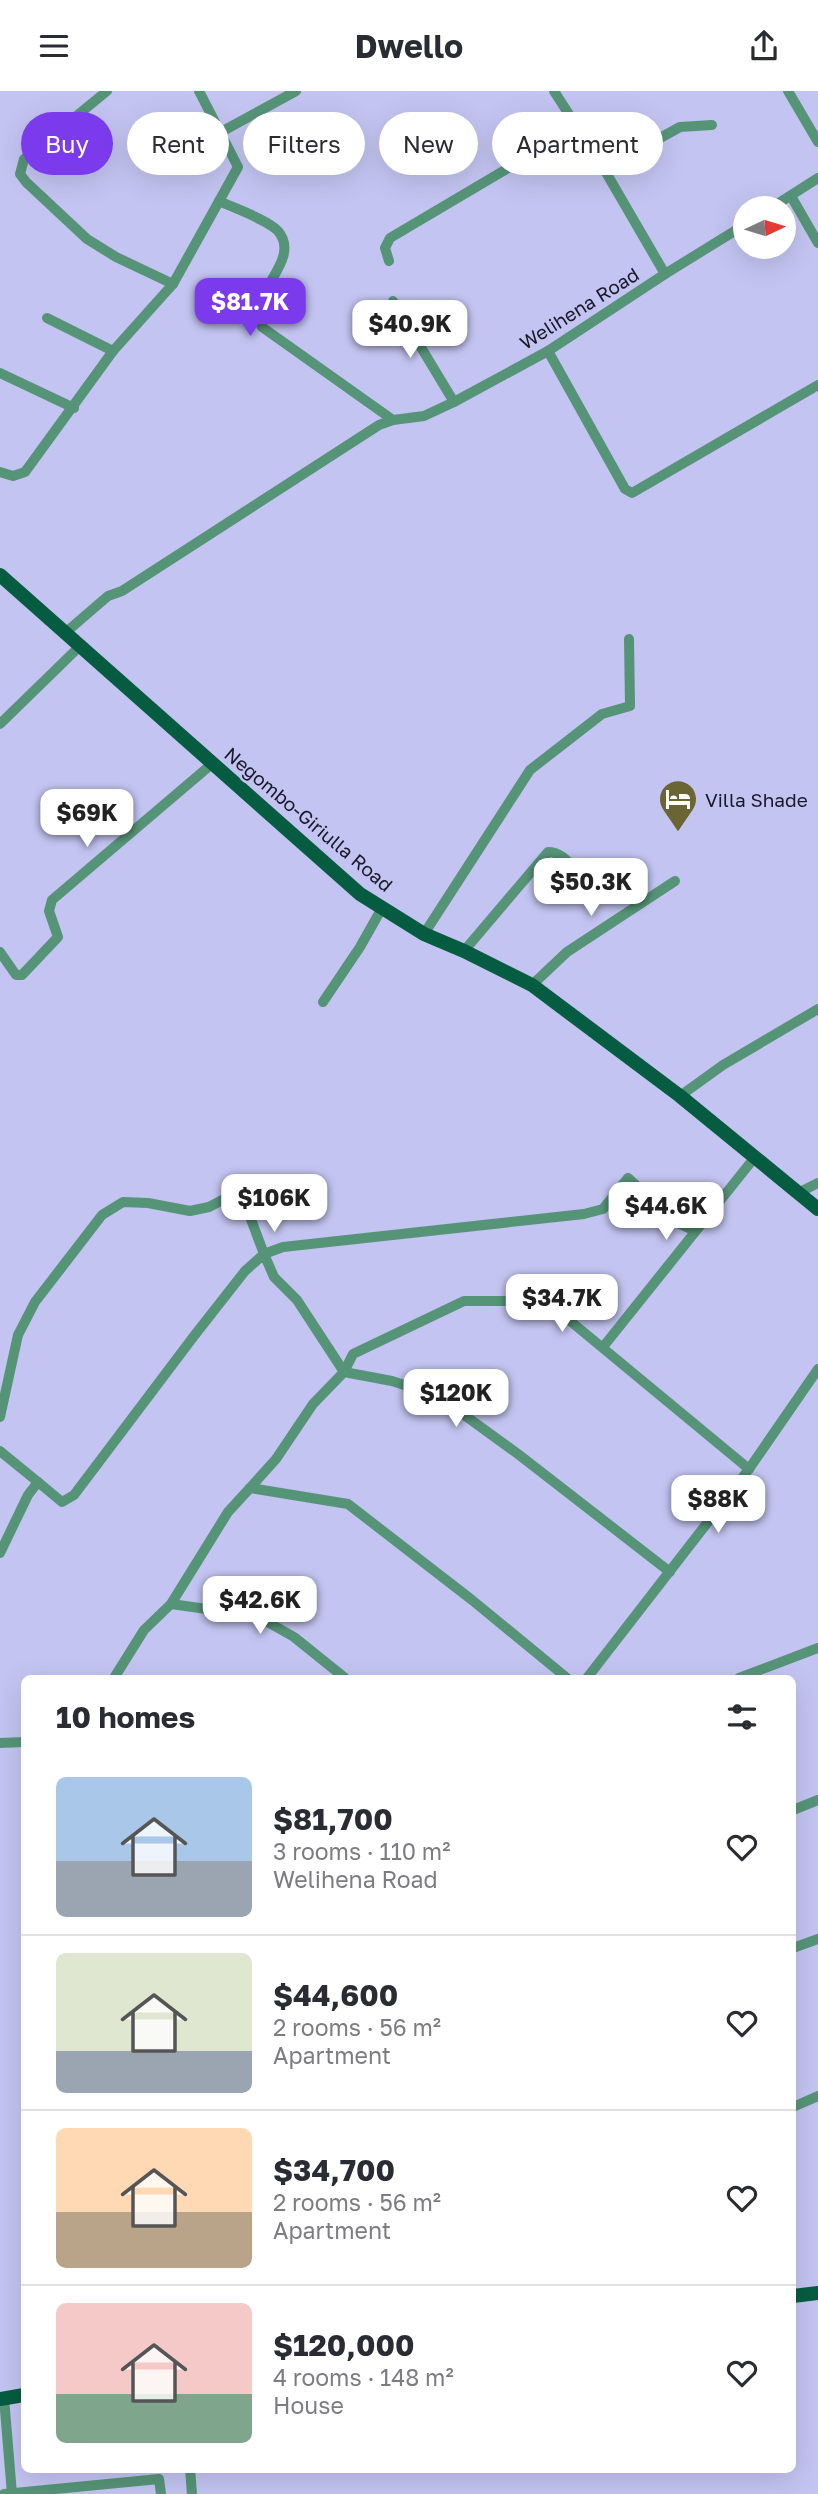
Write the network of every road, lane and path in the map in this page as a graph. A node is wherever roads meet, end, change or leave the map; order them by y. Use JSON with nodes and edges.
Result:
{"nodes":[{"id":1,"x":107,"y":91,"type":"edge"},
{"id":2,"x":199,"y":91,"type":"edge"},
{"id":3,"x":296,"y":91,"type":"edge"},
{"id":4,"x":554,"y":91,"type":"edge"},
{"id":5,"x":789,"y":91,"type":"edge"},
{"id":6,"x":210,"y":112,"type":"edge"},
{"id":7,"x":566,"y":112,"type":"edge"},
{"id":8,"x":712,"y":125,"type":"dead end"},
{"id":9,"x":229,"y":128,"type":"edge"},
{"id":10,"x":663,"y":136,"type":"edge"},
{"id":11,"x":818,"y":142,"type":"edge"},
{"id":12,"x":229,"y":148,"type":"edge"},
{"id":13,"x":496,"y":175,"type":"edge"},
{"id":14,"x":607,"y":175,"type":"edge"},
{"id":15,"x":818,"y":178,"type":"edge"},
{"id":16,"x":791,"y":196,"type":"edge"},
{"id":17,"x":219,"y":201,"type":"junction"},
{"id":18,"x":796,"y":205,"type":"edge"},
{"id":19,"x":733,"y":232,"type":"edge"},
{"id":20,"x":818,"y":243,"type":"edge"},
{"id":21,"x":389,"y":261,"type":"dead end"},
{"id":22,"x":665,"y":274,"type":"junction"},
{"id":23,"x":173,"y":284,"type":"junction"},
{"id":24,"x":393,"y":301,"type":"dead end"},
{"id":25,"x":47,"y":318,"type":"dead end"},
{"id":26,"x":113,"y":351,"type":"junction"},
{"id":27,"x":548,"y":351,"type":"junction"},
{"id":28,"x":0,"y":373,"type":"edge"},
{"id":29,"x":818,"y":385,"type":"edge"},
{"id":30,"x":454,"y":402,"type":"junction"},
{"id":31,"x":74,"y":408,"type":"junction"},
{"id":32,"x":393,"y":420,"type":"junction"},
{"id":33,"x":0,"y":472,"type":"edge"},
{"id":34,"x":0,"y":575,"type":"edge"},
{"id":35,"x":65,"y":633,"type":"junction"},
{"id":36,"x":629,"y":639,"type":"dead end"},
{"id":37,"x":80,"y":646,"type":"junction"},
{"id":38,"x":0,"y":724,"type":"edge"},
{"id":39,"x":213,"y":763,"type":"junction"},
{"id":40,"x":577,"y":871,"type":"dead end"},
{"id":41,"x":675,"y":881,"type":"dead end"},
{"id":42,"x":382,"y":908,"type":"junction"},
{"id":43,"x":424,"y":934,"type":"junction"},
{"id":44,"x":464,"y":951,"type":"junction"},
{"id":45,"x":0,"y":952,"type":"edge"},
{"id":46,"x":531,"y":985,"type":"junction"},
{"id":47,"x":323,"y":1002,"type":"dead end"},
{"id":48,"x":818,"y":1009,"type":"edge"},
{"id":49,"x":680,"y":1095,"type":"junction"},
{"id":50,"x":755,"y":1157,"type":"junction"},
{"id":51,"x":818,"y":1183,"type":"edge"},
{"id":52,"x":799,"y":1193,"type":"junction"},
{"id":53,"x":818,"y":1209,"type":"edge"},
{"id":54,"x":695,"y":1231,"type":"junction"},
{"id":55,"x":264,"y":1254,"type":"junction"},
{"id":56,"x":603,"y":1347,"type":"junction"},
{"id":57,"x":818,"y":1369,"type":"edge"},
{"id":58,"x":344,"y":1372,"type":"junction"},
{"id":59,"x":0,"y":1416,"type":"edge"},
{"id":60,"x":0,"y":1451,"type":"edge"},
{"id":61,"x":749,"y":1469,"type":"junction"},
{"id":62,"x":38,"y":1482,"type":"junction"},
{"id":63,"x":250,"y":1489,"type":"junction"},
{"id":64,"x":0,"y":1553,"type":"edge"},
{"id":65,"x":670,"y":1572,"type":"junction"},
{"id":66,"x":171,"y":1604,"type":"junction"},
{"id":67,"x":818,"y":1648,"type":"edge"},
{"id":68,"x":116,"y":1675,"type":"edge"},
{"id":69,"x":341,"y":1675,"type":"edge"},
{"id":70,"x":563,"y":1675,"type":"edge"},
{"id":71,"x":589,"y":1675,"type":"edge"},
{"id":72,"x":747,"y":1675,"type":"edge"},
{"id":73,"x":21,"y":1742,"type":"edge"},
{"id":74,"x":0,"y":1743,"type":"edge"},
{"id":75,"x":818,"y":1800,"type":"edge"},
{"id":76,"x":796,"y":1809,"type":"edge"},
{"id":77,"x":818,"y":1938,"type":"edge"},
{"id":78,"x":796,"y":1947,"type":"edge"},
{"id":79,"x":818,"y":2097,"type":"edge"},
{"id":80,"x":796,"y":2106,"type":"edge"},
{"id":81,"x":818,"y":2293,"type":"edge"},
{"id":82,"x":796,"y":2296,"type":"edge"},
{"id":83,"x":21,"y":2395,"type":"edge"},
{"id":84,"x":2,"y":2398,"type":"edge"},
{"id":85,"x":190,"y":2473,"type":"edge"},
{"id":86,"x":151,"y":2474,"type":"edge"},
{"id":87,"x":4,"y":2494,"type":"edge"},
{"id":88,"x":12,"y":2494,"type":"edge"},
{"id":89,"x":161,"y":2494,"type":"edge"},
{"id":90,"x":192,"y":2494,"type":"edge"}],
"edges":[{"from":1,"to":23,"type":"street"},
{"from":2,"to":6,"type":"street"},
{"from":3,"to":9,"type":"street"},
{"from":4,"to":7,"type":"street","name":"Welihena Road"},
{"from":5,"to":11,"type":"street"},
{"from":8,"to":10,"type":"street"},
{"from":12,"to":17,"type":"street"},
{"from":13,"to":21,"type":"street"},
{"from":14,"to":22,"type":"street","name":"Welihena Road"},
{"from":15,"to":16,"type":"street"},
{"from":17,"to":23,"type":"street"},
{"from":17,"to":32,"type":"street"},
{"from":18,"to":20,"type":"street"},
{"from":19,"to":22,"type":"street"},
{"from":22,"to":27,"type":"street","name":"Welihena Road"},
{"from":23,"to":26,"type":"street"},
{"from":24,"to":30,"type":"street"},
{"from":25,"to":26,"type":"street"},
{"from":26,"to":31,"type":"street"},
{"from":27,"to":29,"type":"street"},
{"from":27,"to":30,"type":"street","name":"Welihena Road"},
{"from":28,"to":31,"type":"street"},
{"from":30,"to":32,"type":"street","name":"Welihena Road"},
{"from":31,"to":33,"type":"street"},
{"from":32,"to":35,"type":"street","name":"Welihena Road"},
{"from":34,"to":35,"type":"main road","name":"Negombo-Giriulla Road"},
{"from":35,"to":37,"type":"main road","name":"Negombo-Giriulla Road"},
{"from":36,"to":43,"type":"street"},
{"from":37,"to":38,"type":"street"},
{"from":37,"to":39,"type":"main road","name":"Negombo-Giriulla Road"},
{"from":39,"to":42,"type":"main road","name":"Negombo-Giriulla Road"},
{"from":39,"to":45,"type":"street"},
{"from":40,"to":44,"type":"street"},
{"from":41,"to":46,"type":"street"},
{"from":42,"to":43,"type":"main road","name":"Negombo-Giriulla Road"},
{"from":42,"to":47,"type":"street"},
{"from":43,"to":44,"type":"main road","name":"Negombo-Giriulla Road"},
{"from":44,"to":46,"type":"main road","name":"Negombo-Giriulla Road"},
{"from":46,"to":49,"type":"main road","name":"Negombo-Giriulla Road"},
{"from":48,"to":49,"type":"street"},
{"from":49,"to":50,"type":"main road","name":"Negombo-Giriulla Road"},
{"from":50,"to":52,"type":"main road","name":"Negombo-Giriulla Road"},
{"from":50,"to":54,"type":"street"},
{"from":51,"to":52,"type":"street"},
{"from":52,"to":53,"type":"main road","name":"Negombo-Giriulla Road"},
{"from":54,"to":55,"type":"street"},
{"from":54,"to":56,"type":"street"},
{"from":55,"to":58,"type":"street"},
{"from":55,"to":59,"type":"street"},
{"from":55,"to":62,"type":"street"},
{"from":56,"to":58,"type":"street"},
{"from":56,"to":61,"type":"street"},
{"from":57,"to":61,"type":"street"},
{"from":58,"to":63,"type":"street"},
{"from":58,"to":65,"type":"street"},
{"from":60,"to":62,"type":"street"},
{"from":61,"to":65,"type":"street"},
{"from":62,"to":64,"type":"street"},
{"from":63,"to":66,"type":"street"},
{"from":63,"to":70,"type":"street"},
{"from":65,"to":71,"type":"street"},
{"from":66,"to":68,"type":"street"},
{"from":66,"to":69,"type":"street"},
{"from":67,"to":72,"type":"street"},
{"from":73,"to":74,"type":"street"},
{"from":75,"to":76,"type":"street"},
{"from":77,"to":78,"type":"street"},
{"from":79,"to":80,"type":"street"},
{"from":81,"to":82,"type":"main road"},
{"from":83,"to":84,"type":"main road"},
{"from":84,"to":88,"type":"street"},
{"from":85,"to":90,"type":"street"},
{"from":86,"to":88,"type":"street"},
{"from":86,"to":89,"type":"street"},
{"from":87,"to":88,"type":"street"}]}
